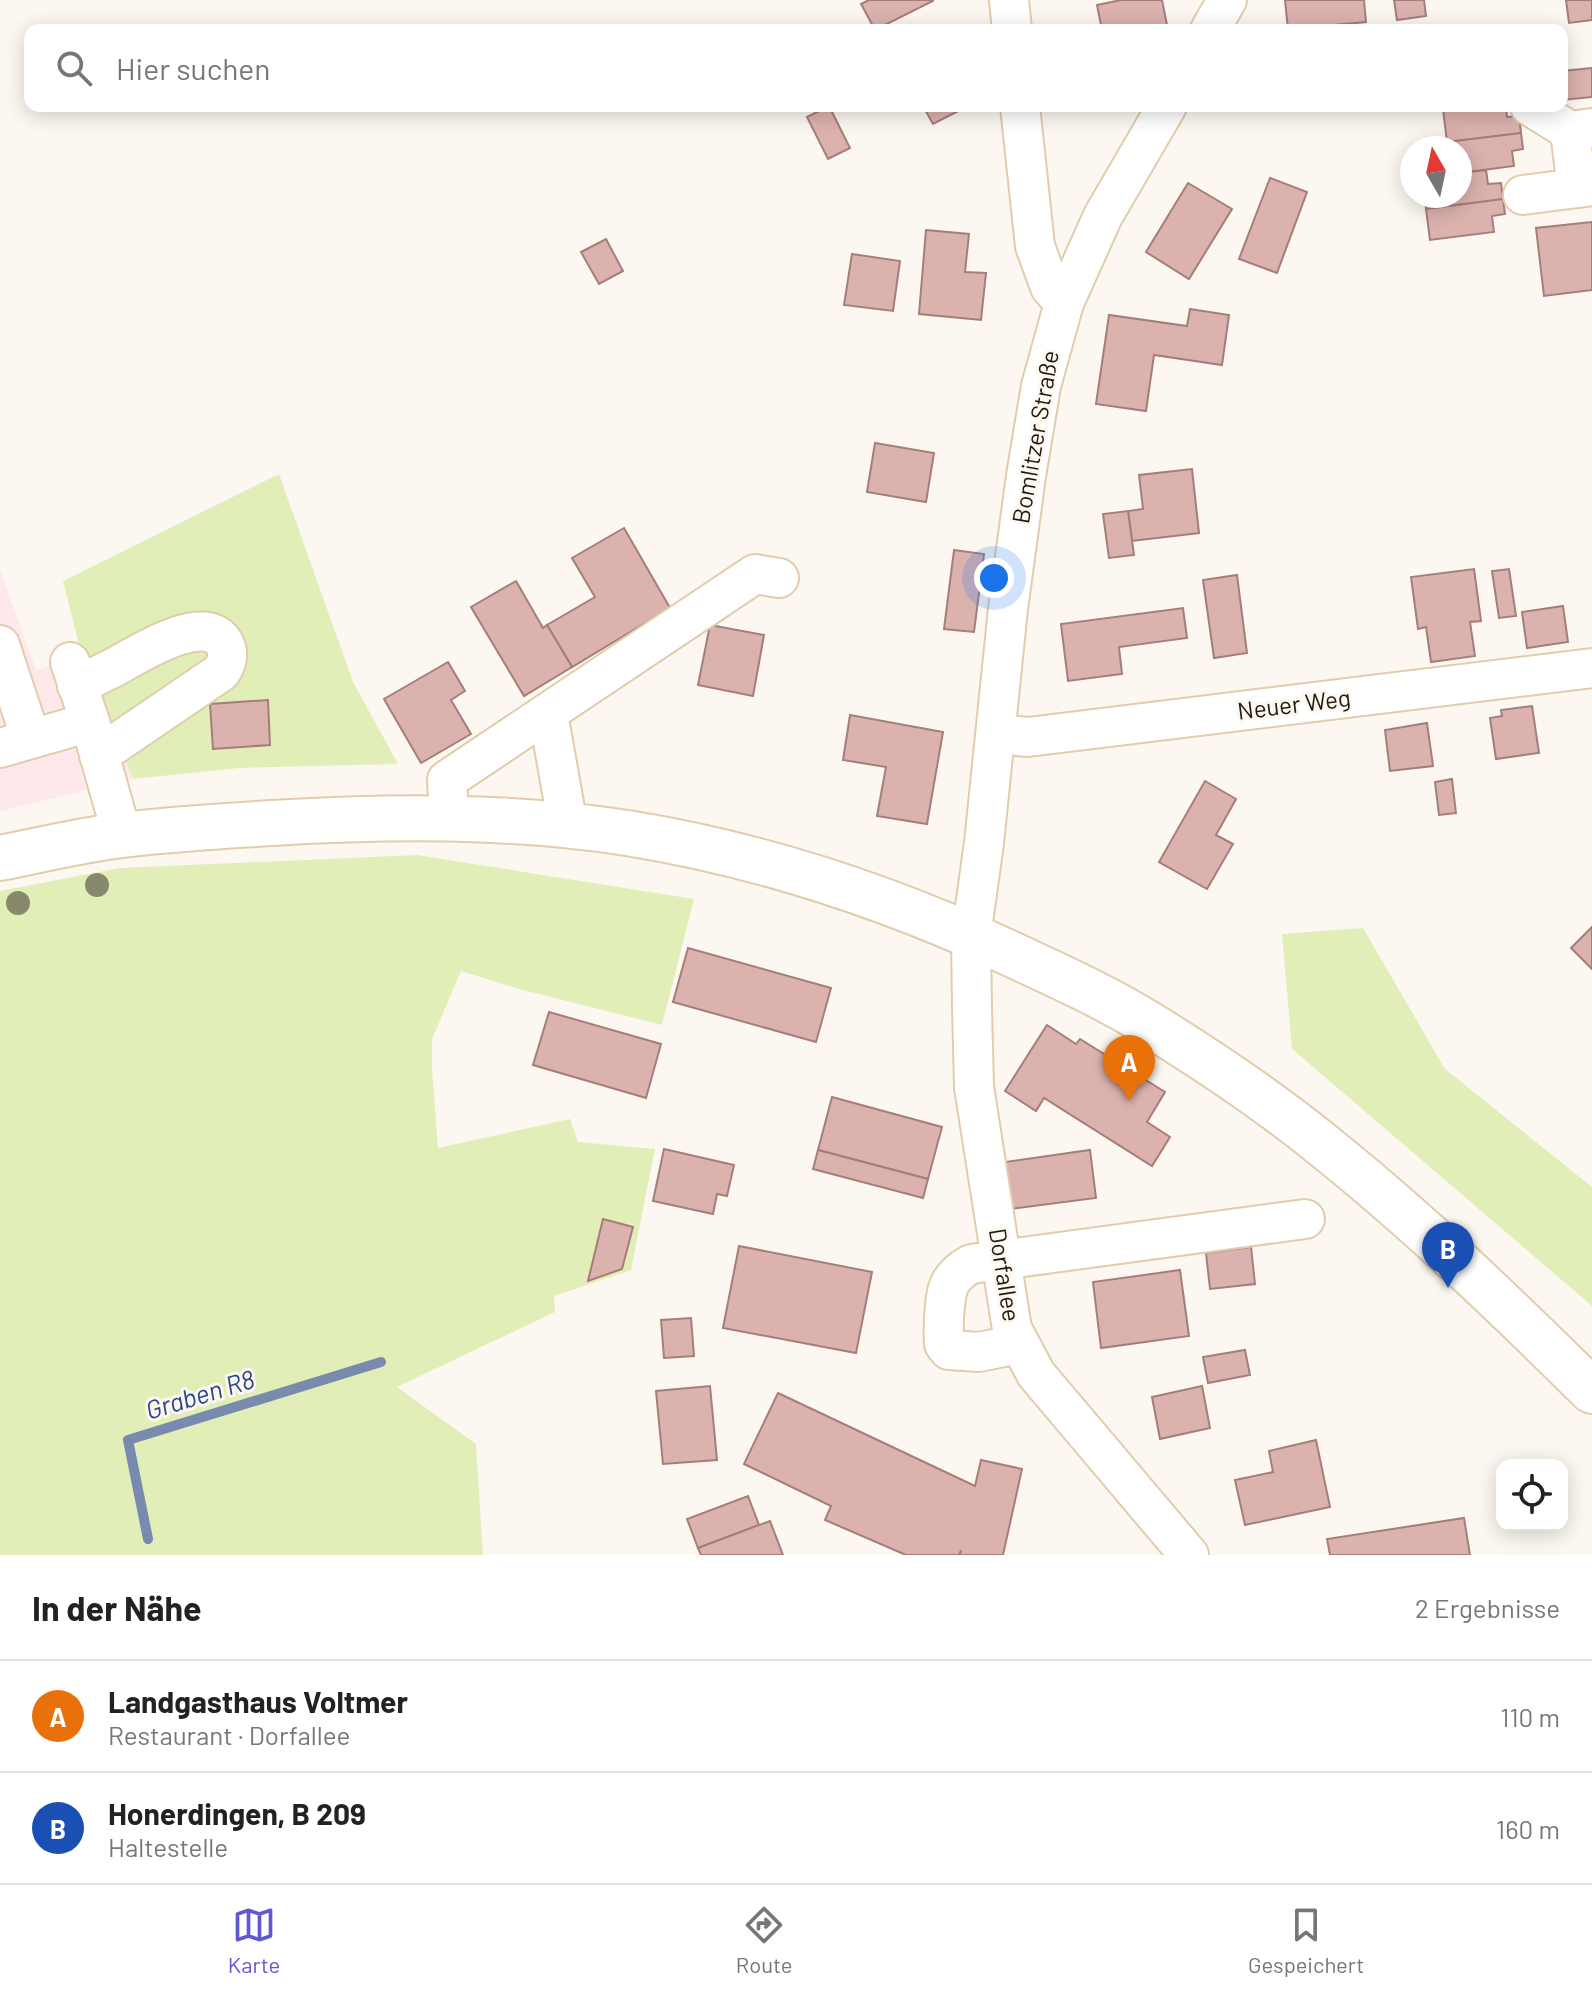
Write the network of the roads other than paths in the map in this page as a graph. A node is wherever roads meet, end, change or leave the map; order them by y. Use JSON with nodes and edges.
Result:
{"nodes":[{"id":1,"x":1009,"y":0,"type":"edge"},
{"id":2,"x":1227,"y":0,"type":"edge"},
{"id":3,"x":1011,"y":24,"type":"edge"},
{"id":4,"x":1213,"y":24,"type":"edge"},
{"id":5,"x":1021,"y":112,"type":"edge"},
{"id":6,"x":1164,"y":112,"type":"edge"},
{"id":7,"x":1543,"y":112,"type":"edge"},
{"id":8,"x":1581,"y":130,"type":"edge"},
{"id":9,"x":1585,"y":187,"type":"edge"},
{"id":10,"x":1523,"y":195,"type":"dead end"},
{"id":11,"x":1064,"y":303,"type":"junction"},
{"id":12,"x":779,"y":578,"type":"dead end"},
{"id":13,"x":0,"y":645,"type":"edge"},
{"id":14,"x":1592,"y":668,"type":"edge"},
{"id":15,"x":548,"y":713,"type":"junction"},
{"id":16,"x":997,"y":734,"type":"junction"},
{"id":17,"x":94,"y":738,"type":"junction"},
{"id":18,"x":16,"y":744,"type":"edge"},
{"id":19,"x":449,"y":817,"type":"junction"},
{"id":20,"x":568,"y":826,"type":"junction"},
{"id":21,"x":122,"y":835,"type":"junction"},
{"id":22,"x":0,"y":858,"type":"edge"},
{"id":23,"x":971,"y":936,"type":"junction"},
{"id":24,"x":1305,"y":1219,"type":"dead end"},
{"id":25,"x":1001,"y":1261,"type":"junction"},
{"id":26,"x":1019,"y":1344,"type":"junction"},
{"id":27,"x":1592,"y":1391,"type":"edge"},
{"id":28,"x":1189,"y":1555,"type":"edge"}],
"edges":[{"from":1,"to":3,"type":"street"},
{"from":2,"to":4,"type":"street"},
{"from":5,"to":11,"type":"street"},
{"from":6,"to":11,"type":"street","name":"Bomlitzer Straße"},
{"from":7,"to":8,"type":"street"},
{"from":8,"to":9,"type":"street"},
{"from":9,"to":10,"type":"street"},
{"from":11,"to":16,"type":"street","name":"Bomlitzer Straße"},
{"from":12,"to":15,"type":"street"},
{"from":13,"to":18,"type":"street"},
{"from":14,"to":16,"type":"street","name":"Neuer Weg"},
{"from":15,"to":19,"type":"street"},
{"from":15,"to":20,"type":"street"},
{"from":16,"to":23,"type":"street","name":"Bomlitzer Straße"},
{"from":17,"to":17,"type":"street"},
{"from":17,"to":18,"type":"street"},
{"from":17,"to":21,"type":"street"},
{"from":19,"to":20,"type":"main road"},
{"from":19,"to":21,"type":"main road"},
{"from":20,"to":23,"type":"main road"},
{"from":21,"to":22,"type":"main road"},
{"from":23,"to":25,"type":"street","name":"Dorfallee"},
{"from":23,"to":27,"type":"main road"},
{"from":24,"to":25,"type":"street"},
{"from":25,"to":26,"type":"street","name":"Dorfallee"},
{"from":25,"to":26,"type":"street"},
{"from":26,"to":28,"type":"street","name":"Dorfallee"}]}
